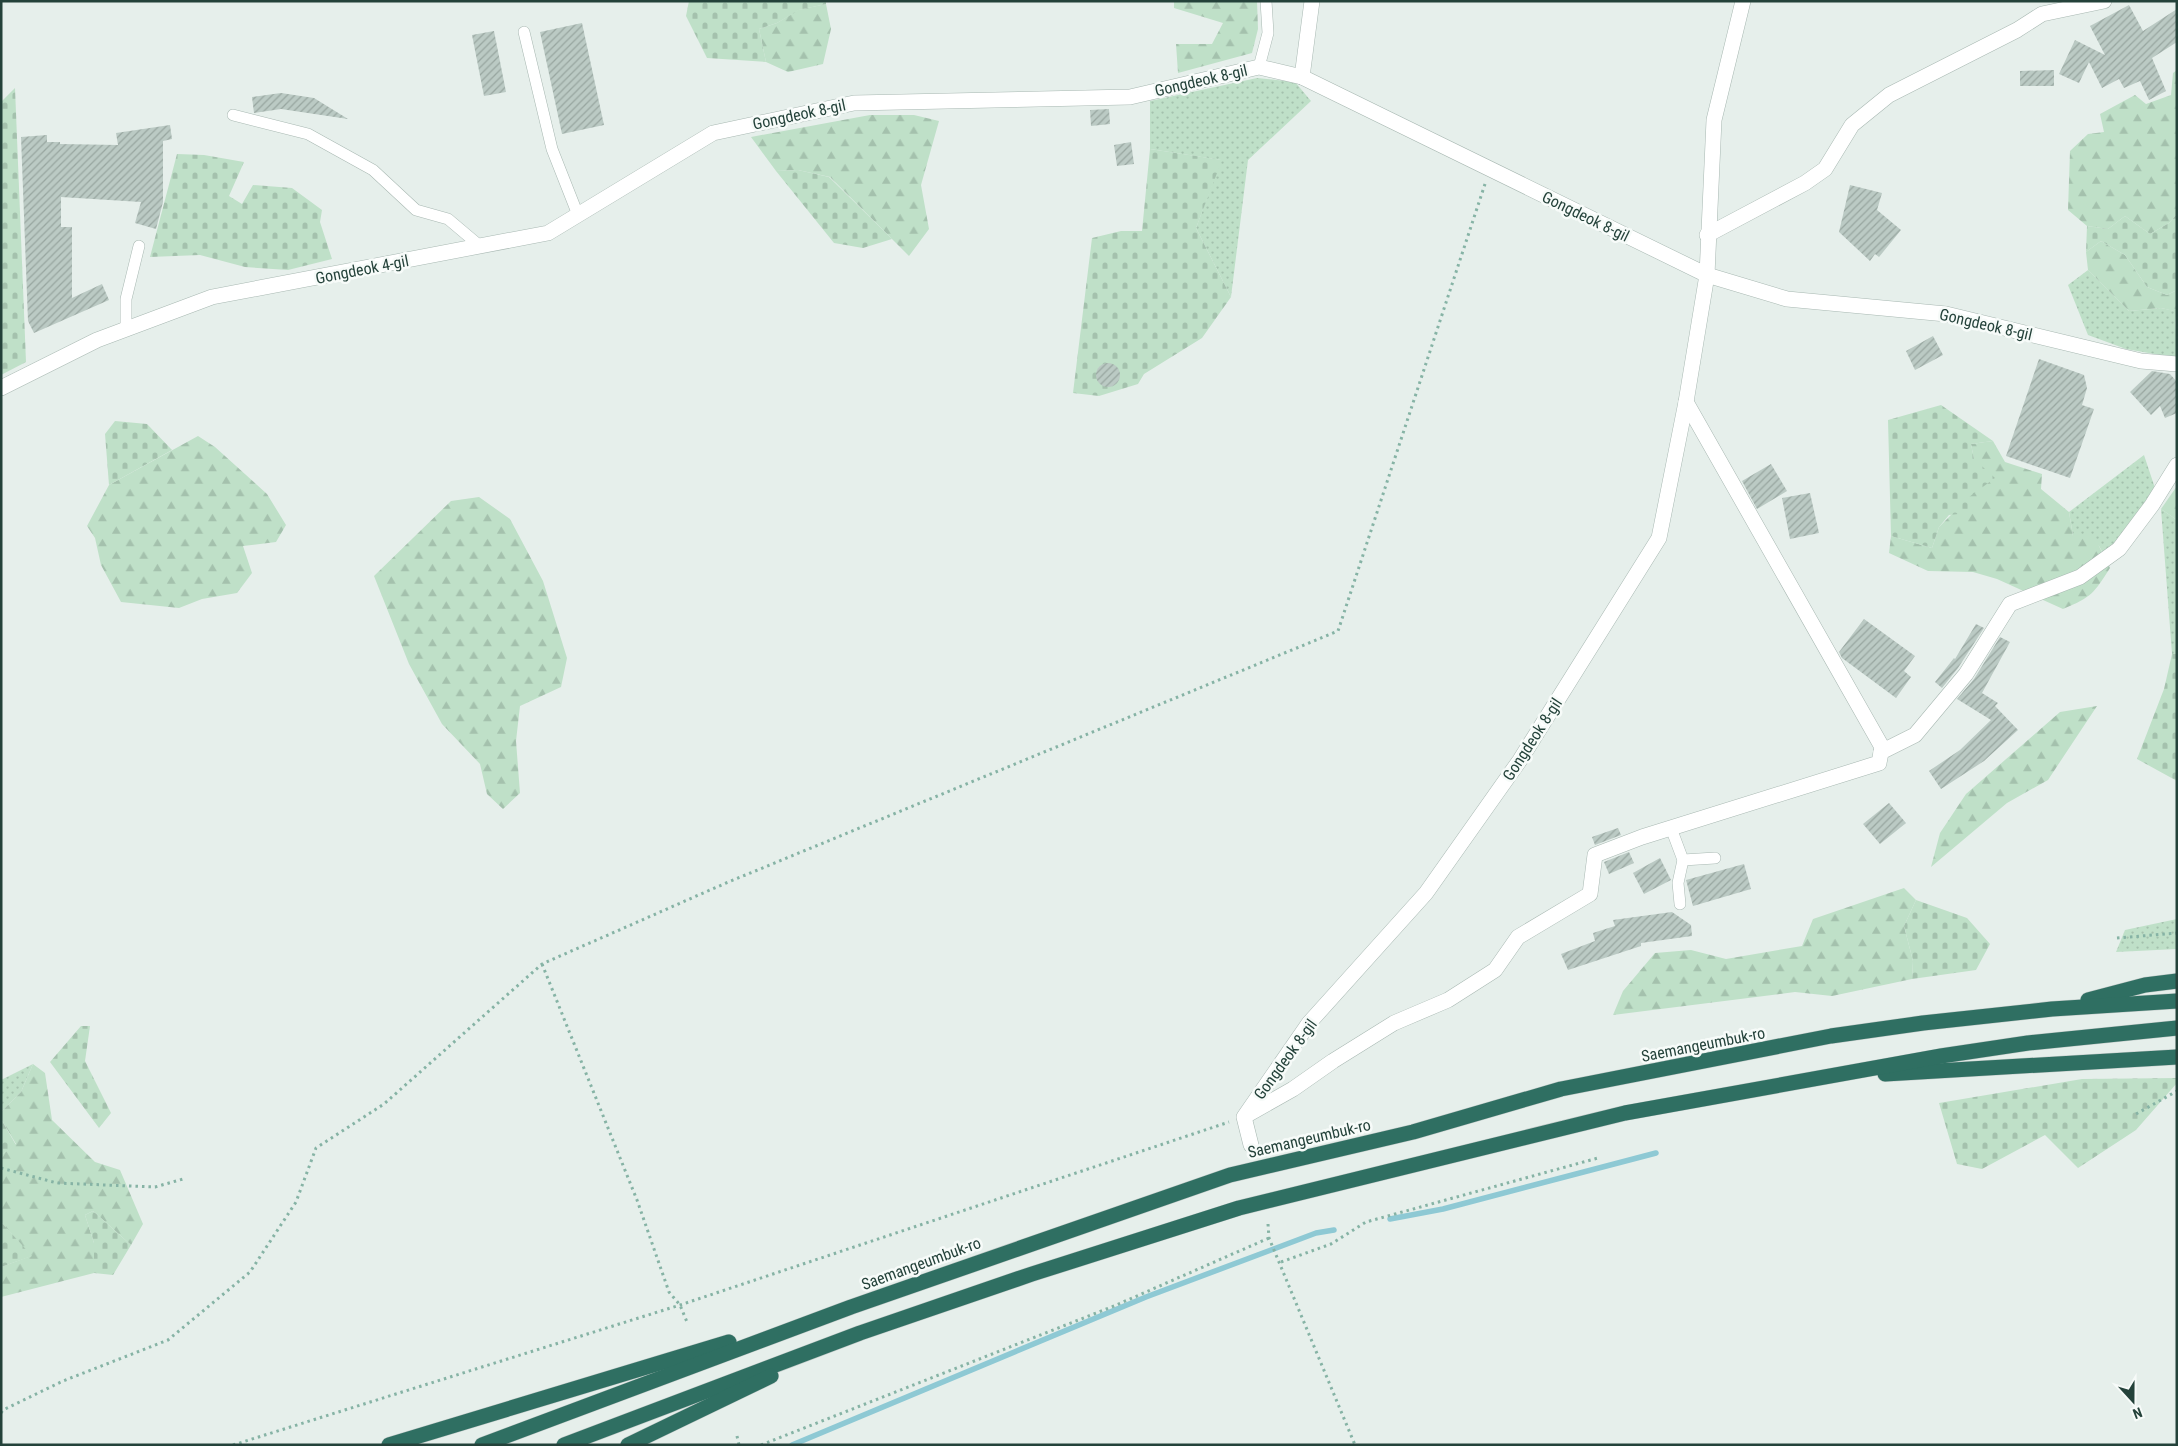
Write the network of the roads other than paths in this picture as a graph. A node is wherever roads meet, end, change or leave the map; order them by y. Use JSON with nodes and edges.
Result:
{"nodes":[{"id":1,"x":1266,"y":1,"type":"edge"},
{"id":2,"x":1312,"y":1,"type":"edge"},
{"id":3,"x":1743,"y":1,"type":"edge"},
{"id":4,"x":2104,"y":1,"type":"edge"},
{"id":5,"x":524,"y":32,"type":"dead end"},
{"id":6,"x":1259,"y":67,"type":"junction"},
{"id":7,"x":1302,"y":77,"type":"junction"},
{"id":8,"x":233,"y":115,"type":"dead end"},
{"id":9,"x":712,"y":133,"type":"joint"},
{"id":10,"x":578,"y":215,"type":"junction"},
{"id":11,"x":1707,"y":235,"type":"junction"},
{"id":12,"x":139,"y":246,"type":"dead end"},
{"id":13,"x":480,"y":246,"type":"junction"},
{"id":14,"x":1707,"y":275,"type":"junction"},
{"id":15,"x":126,"y":329,"type":"junction"},
{"id":16,"x":2177,"y":364,"type":"edge"},
{"id":17,"x":1,"y":388,"type":"edge"},
{"id":18,"x":1686,"y":402,"type":"junction"},
{"id":19,"x":2177,"y":465,"type":"edge"},
{"id":20,"x":1881,"y":752,"type":"junction"},
{"id":21,"x":1671,"y":828,"type":"junction"},
{"id":22,"x":1715,"y":858,"type":"dead end"},
{"id":23,"x":1683,"y":860,"type":"junction"},
{"id":24,"x":1680,"y":904,"type":"dead end"},
{"id":25,"x":2177,"y":981,"type":"edge"},
{"id":26,"x":2177,"y":1001,"type":"edge"},
{"id":27,"x":2052,"y":1009,"type":"junction"},
{"id":28,"x":2177,"y":1028,"type":"edge"},
{"id":29,"x":2177,"y":1058,"type":"edge"},
{"id":30,"x":1828,"y":1078,"type":"junction"},
{"id":31,"x":1244,"y":1117,"type":"junction"},
{"id":32,"x":1251,"y":1145,"type":"dead end"},
{"id":33,"x":851,"y":1307,"type":"junction"},
{"id":34,"x":860,"y":1333,"type":"junction"},
{"id":35,"x":389,"y":1445,"type":"edge"},
{"id":36,"x":482,"y":1445,"type":"edge"},
{"id":37,"x":564,"y":1445,"type":"edge"},
{"id":38,"x":628,"y":1445,"type":"edge"}],
"edges":[{"from":1,"to":6,"type":"lane"},
{"from":2,"to":7,"type":"street"},
{"from":3,"to":11,"type":"street","name":"Gongdeok 8-gil"},
{"from":4,"to":11,"type":"street"},
{"from":5,"to":10,"type":"lane"},
{"from":6,"to":7,"type":"street","name":"Gongdeok 8-gil"},
{"from":6,"to":9,"type":"street","name":"Gongdeok 8-gil"},
{"from":7,"to":14,"type":"street","name":"Gongdeok 8-gil"},
{"from":8,"to":13,"type":"lane"},
{"from":9,"to":10,"type":"street","name":"Gongdeok 4-gil"},
{"from":10,"to":13,"type":"street","name":"Gongdeok 4-gil"},
{"from":11,"to":14,"type":"street","name":"Gongdeok 8-gil"},
{"from":12,"to":15,"type":"lane"},
{"from":13,"to":15,"type":"street","name":"Gongdeok 4-gil"},
{"from":14,"to":16,"type":"street","name":"Gongdeok 8-gil"},
{"from":14,"to":18,"type":"street","name":"Gongdeok 8-gil"},
{"from":15,"to":17,"type":"street","name":"Gongdeok 4-gil"},
{"from":18,"to":20,"type":"street"},
{"from":18,"to":31,"type":"street","name":"Gongdeok 8-gil"},
{"from":19,"to":20,"type":"street"},
{"from":20,"to":21,"type":"street"},
{"from":21,"to":23,"type":"lane"},
{"from":21,"to":31,"type":"street"},
{"from":22,"to":23,"type":"lane"},
{"from":23,"to":24,"type":"lane"},
{"from":25,"to":27,"type":"highway"},
{"from":26,"to":27,"type":"highway","name":"Saemangeumbuk-ro"},
{"from":27,"to":33,"type":"highway","name":"Saemangeumbuk-ro"},
{"from":28,"to":30,"type":"highway"},
{"from":29,"to":30,"type":"highway"},
{"from":30,"to":34,"type":"highway"},
{"from":31,"to":32,"type":"street","name":"Gongdeok 8-gil"},
{"from":33,"to":35,"type":"highway"},
{"from":33,"to":36,"type":"highway","name":"Saemangeumbuk-ro"},
{"from":34,"to":37,"type":"highway"},
{"from":34,"to":38,"type":"highway"}]}
